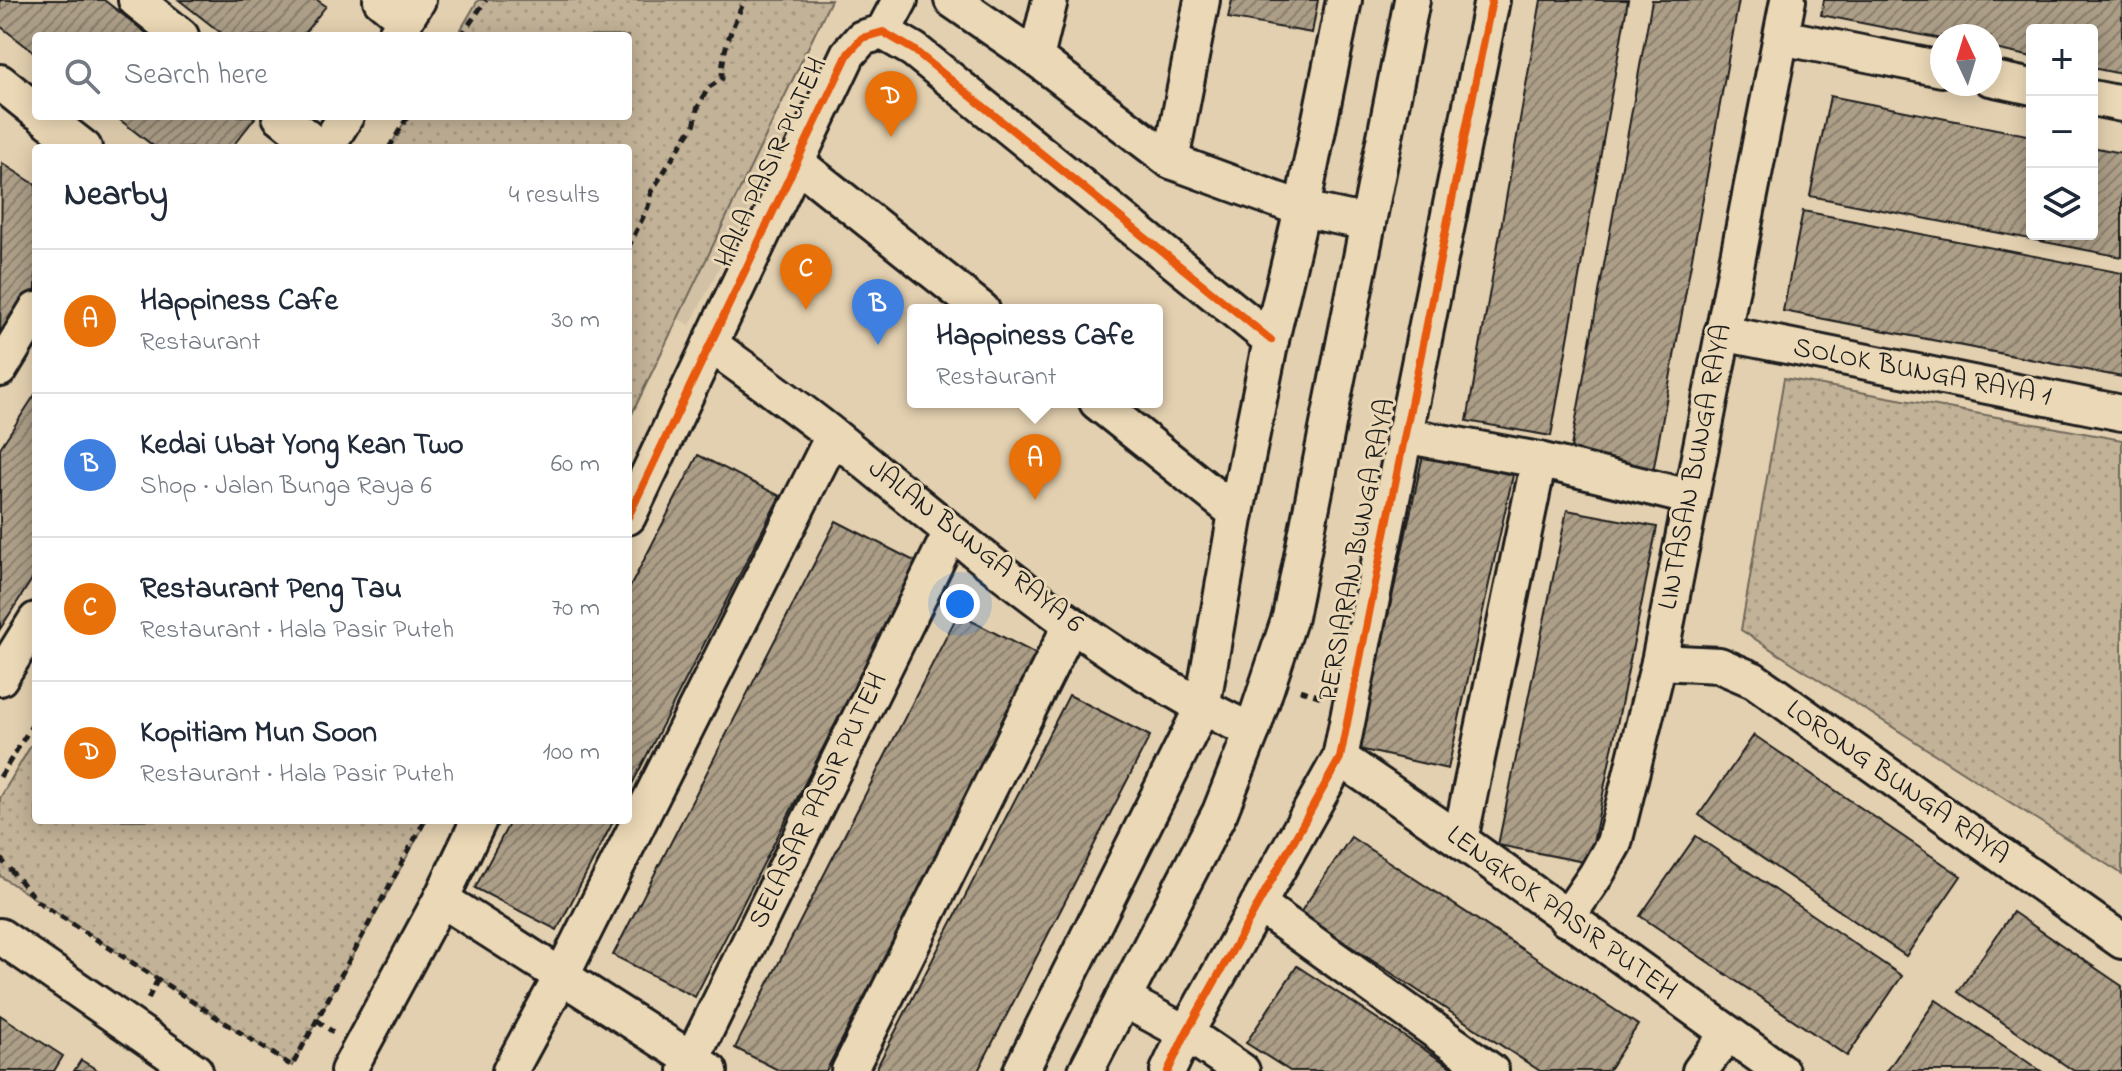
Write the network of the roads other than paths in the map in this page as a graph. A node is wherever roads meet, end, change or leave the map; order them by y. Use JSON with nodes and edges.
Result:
{"nodes":[{"id":1,"x":136,"y":0,"type":"edge"},
{"id":2,"x":900,"y":0,"type":"edge"},
{"id":3,"x":952,"y":0,"type":"edge"},
{"id":4,"x":1050,"y":0,"type":"edge"},
{"id":5,"x":1202,"y":0,"type":"edge"},
{"id":6,"x":1344,"y":0,"type":"edge"},
{"id":7,"x":1412,"y":0,"type":"edge"},
{"id":8,"x":1492,"y":0,"type":"edge"},
{"id":9,"x":1788,"y":0,"type":"edge"},
{"id":10,"x":176,"y":32,"type":"edge"},
{"id":11,"x":883,"y":32,"type":"junction"},
{"id":12,"x":1781,"y":37,"type":"junction"},
{"id":13,"x":1036,"y":58,"type":"junction"},
{"id":14,"x":1930,"y":67,"type":"edge"},
{"id":15,"x":2002,"y":81,"type":"edge"},
{"id":16,"x":2026,"y":86,"type":"edge"},
{"id":17,"x":3,"y":91,"type":"edge"},
{"id":18,"x":2098,"y":99,"type":"edge"},
{"id":19,"x":2122,"y":104,"type":"edge"},
{"id":20,"x":32,"y":109,"type":"edge"},
{"id":21,"x":48,"y":120,"type":"edge"},
{"id":22,"x":285,"y":120,"type":"edge"},
{"id":23,"x":344,"y":120,"type":"edge"},
{"id":24,"x":79,"y":144,"type":"edge"},
{"id":25,"x":315,"y":144,"type":"edge"},
{"id":26,"x":328,"y":144,"type":"edge"},
{"id":27,"x":1171,"y":161,"type":"junction"},
{"id":28,"x":797,"y":163,"type":"junction"},
{"id":29,"x":1302,"y":209,"type":"junction"},
{"id":30,"x":1368,"y":223,"type":"junction"},
{"id":31,"x":974,"y":304,"type":"edge"},
{"id":32,"x":32,"y":317,"type":"edge"},
{"id":33,"x":1722,"y":333,"type":"junction"},
{"id":34,"x":1271,"y":340,"type":"junction"},
{"id":35,"x":710,"y":344,"type":"junction"},
{"id":36,"x":0,"y":369,"type":"edge"},
{"id":37,"x":1105,"y":408,"type":"edge"},
{"id":38,"x":2122,"y":413,"type":"edge"},
{"id":39,"x":1403,"y":435,"type":"junction"},
{"id":40,"x":833,"y":436,"type":"junction"},
{"id":41,"x":1539,"y":460,"type":"junction"},
{"id":42,"x":1689,"y":497,"type":"junction"},
{"id":43,"x":632,"y":509,"type":"edge"},
{"id":44,"x":1236,"y":513,"type":"junction"},
{"id":45,"x":951,"y":532,"type":"junction"},
{"id":46,"x":1071,"y":624,"type":"junction"},
{"id":47,"x":32,"y":626,"type":"edge"},
{"id":48,"x":1659,"y":662,"type":"junction"},
{"id":49,"x":0,"y":678,"type":"edge"},
{"id":50,"x":1202,"y":708,"type":"junction"},
{"id":51,"x":1252,"y":731,"type":"junction"},
{"id":52,"x":1340,"y":758,"type":"junction"},
{"id":53,"x":477,"y":824,"type":"edge"},
{"id":54,"x":1460,"y":840,"type":"junction"},
{"id":55,"x":441,"y":899,"type":"junction"},
{"id":56,"x":1258,"y":904,"type":"junction"},
{"id":57,"x":1566,"y":919,"type":"junction"},
{"id":58,"x":0,"y":936,"type":"edge"},
{"id":59,"x":2122,"y":941,"type":"edge"},
{"id":60,"x":561,"y":977,"type":"junction"},
{"id":61,"x":1123,"y":999,"type":"junction"},
{"id":62,"x":1186,"y":1033,"type":"junction"},
{"id":63,"x":1727,"y":1034,"type":"junction"},
{"id":64,"x":696,"y":1067,"type":"edge"},
{"id":65,"x":195,"y":1071,"type":"edge"},
{"id":66,"x":348,"y":1071,"type":"edge"},
{"id":67,"x":510,"y":1071,"type":"edge"},
{"id":68,"x":849,"y":1071,"type":"edge"},
{"id":69,"x":1021,"y":1071,"type":"edge"},
{"id":70,"x":1086,"y":1071,"type":"edge"},
{"id":71,"x":1168,"y":1071,"type":"edge"},
{"id":72,"x":1242,"y":1071,"type":"edge"},
{"id":73,"x":1491,"y":1071,"type":"edge"},
{"id":74,"x":1700,"y":1071,"type":"edge"},
{"id":75,"x":1781,"y":1071,"type":"edge"}],
"edges":[{"from":1,"to":10,"type":"street"},
{"from":2,"to":11,"type":"street"},
{"from":3,"to":13,"type":"street"},
{"from":4,"to":13,"type":"street"},
{"from":5,"to":27,"type":"street"},
{"from":6,"to":29,"type":"street"},
{"from":7,"to":30,"type":"street","name":"PERSIARAN BUNGA RAYA"},
{"from":8,"to":39,"type":"street","name":"PERSIARAN BUNGA RAYA"},
{"from":9,"to":12,"type":"street","name":"LINTASAN BUNGA RAYA"},
{"from":11,"to":28,"type":"street","name":"HALA PASIR PUTEH"},
{"from":11,"to":34,"type":"street"},
{"from":12,"to":14,"type":"street"},
{"from":12,"to":33,"type":"street","name":"LINTASAN BUNGA RAYA"},
{"from":13,"to":27,"type":"street"},
{"from":15,"to":16,"type":"street"},
{"from":17,"to":20,"type":"street"},
{"from":18,"to":19,"type":"street"},
{"from":21,"to":24,"type":"street"},
{"from":22,"to":25,"type":"street"},
{"from":23,"to":26,"type":"street"},
{"from":27,"to":29,"type":"street"},
{"from":28,"to":31,"type":"street"},
{"from":28,"to":35,"type":"street","name":"HALA PASIR PUTEH"},
{"from":29,"to":30,"type":"street"},
{"from":29,"to":34,"type":"street"},
{"from":30,"to":51,"type":"street","name":"PERSIARAN BUNGA RAYA"},
{"from":32,"to":36,"type":"street"},
{"from":33,"to":38,"type":"street","name":"SOLOK BUNGA RAYA 1"},
{"from":33,"to":42,"type":"street","name":"LINTASAN BUNGA RAYA"},
{"from":34,"to":44,"type":"street"},
{"from":35,"to":40,"type":"street","name":"JALAN BUNGA RAYA 6"},
{"from":35,"to":43,"type":"street","name":"HALA PASIR PUTEH"},
{"from":37,"to":44,"type":"street"},
{"from":39,"to":41,"type":"street"},
{"from":39,"to":52,"type":"street","name":"PERSIARAN BUNGA RAYA"},
{"from":40,"to":45,"type":"street","name":"JALAN BUNGA RAYA 6"},
{"from":40,"to":60,"type":"street"},
{"from":41,"to":42,"type":"street"},
{"from":41,"to":54,"type":"street"},
{"from":42,"to":48,"type":"street","name":"LINTASAN BUNGA RAYA"},
{"from":44,"to":50,"type":"street"},
{"from":45,"to":46,"type":"street","name":"JALAN BUNGA RAYA 6"},
{"from":45,"to":64,"type":"street","name":"SELASAR PASIR PUTEH"},
{"from":46,"to":50,"type":"street","name":"JALAN BUNGA RAYA 6"},
{"from":46,"to":68,"type":"street"},
{"from":47,"to":49,"type":"street"},
{"from":48,"to":57,"type":"street","name":"LINTASAN BUNGA RAYA"},
{"from":48,"to":59,"type":"street","name":"LORONG BUNGA RAYA"},
{"from":50,"to":51,"type":"street","name":"JALAN BUNGA RAYA 6"},
{"from":50,"to":69,"type":"street"},
{"from":51,"to":61,"type":"street","name":"PERSIARAN BUNGA RAYA"},
{"from":52,"to":54,"type":"street","name":"LENGKOK PASIR PUTEH"},
{"from":52,"to":56,"type":"street","name":"PERSIARAN BUNGA RAYA"},
{"from":53,"to":55,"type":"street"},
{"from":54,"to":57,"type":"street","name":"LENGKOK PASIR PUTEH"},
{"from":55,"to":60,"type":"street"},
{"from":55,"to":66,"type":"street"},
{"from":56,"to":62,"type":"street","name":"PERSIARAN BUNGA RAYA"},
{"from":56,"to":73,"type":"street"},
{"from":57,"to":63,"type":"street","name":"LENGKOK PASIR PUTEH"},
{"from":58,"to":65,"type":"street"},
{"from":60,"to":64,"type":"street"},
{"from":60,"to":67,"type":"street"},
{"from":61,"to":62,"type":"street"},
{"from":61,"to":70,"type":"street","name":"PERSIARAN BUNGA RAYA"},
{"from":62,"to":71,"type":"street","name":"PERSIARAN BUNGA RAYA"},
{"from":62,"to":72,"type":"street"},
{"from":63,"to":74,"type":"street"},
{"from":63,"to":75,"type":"street","name":"LENGKOK PASIR PUTEH"}]}
